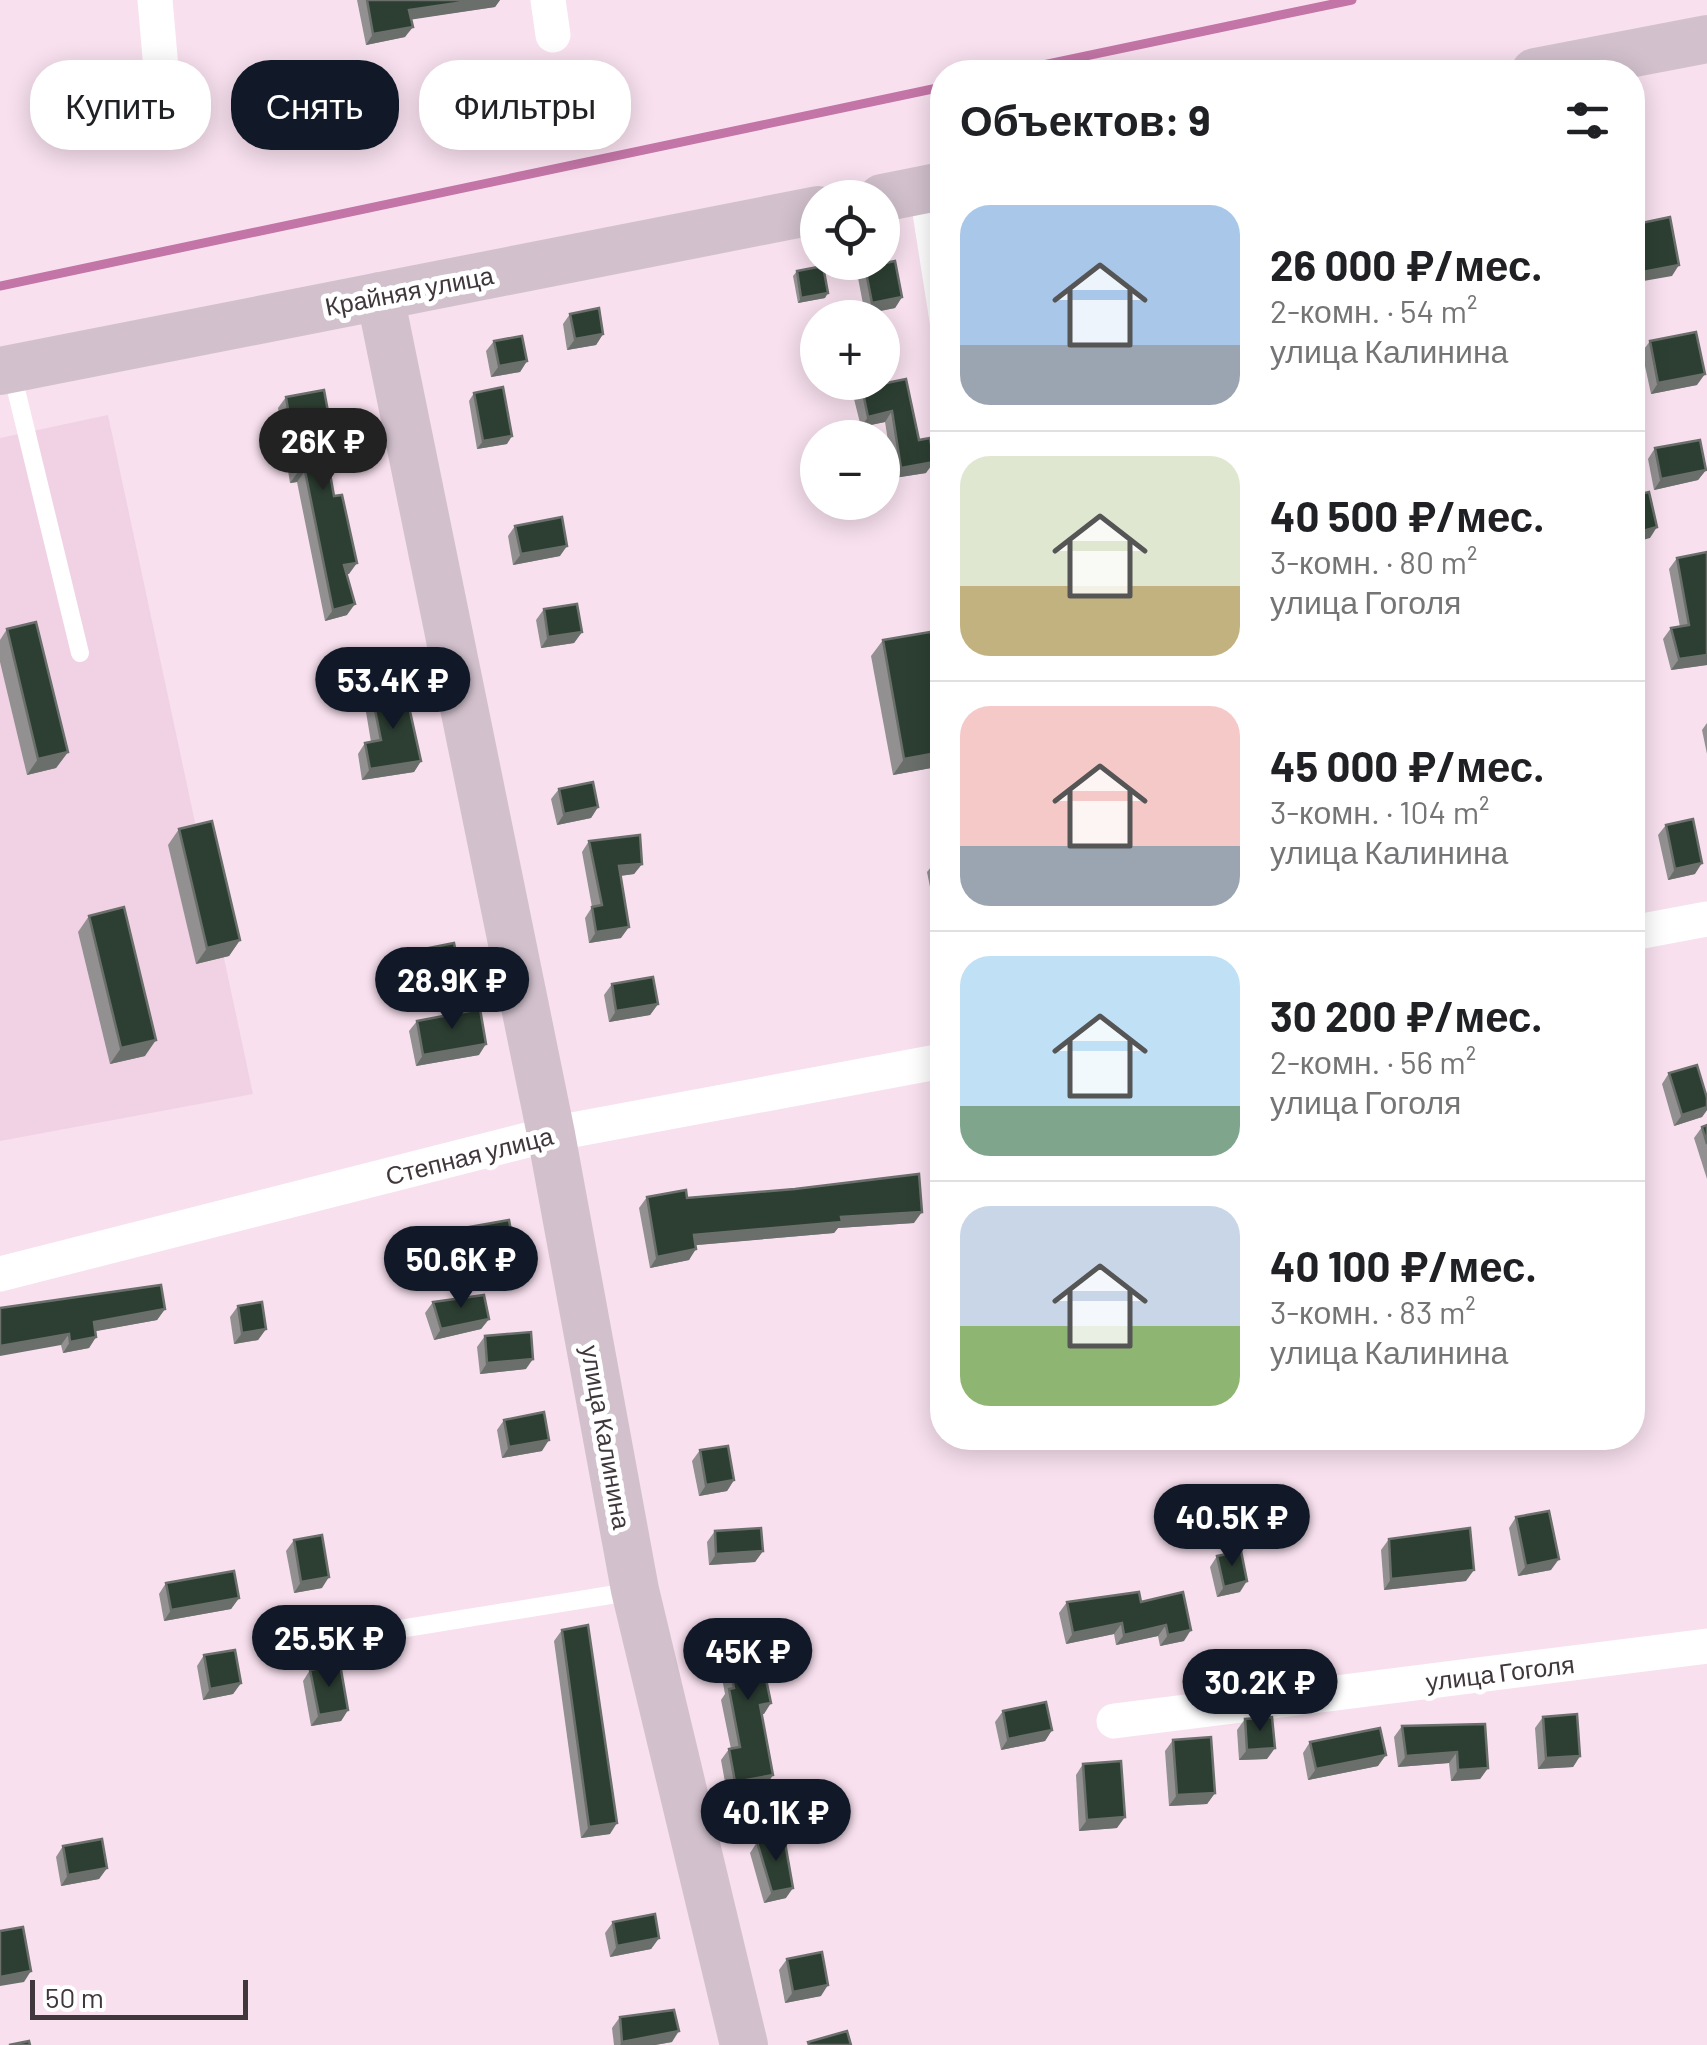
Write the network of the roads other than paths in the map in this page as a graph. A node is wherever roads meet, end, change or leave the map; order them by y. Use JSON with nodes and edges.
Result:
{"nodes":[{"id":1,"x":155,"y":0,"type":"edge"},
{"id":2,"x":548,"y":0,"type":"edge"},
{"id":3,"x":553,"y":36,"type":"dead end"},
{"id":4,"x":1706,"y":49,"type":"edge"},
{"id":5,"x":161,"y":60,"type":"edge"},
{"id":6,"x":1624,"y":60,"type":"edge"},
{"id":7,"x":914,"y":192,"type":"edge"},
{"id":8,"x":800,"y":214,"type":"edge"},
{"id":9,"x":930,"y":278,"type":"edge"},
{"id":10,"x":380,"y":296,"type":"junction"},
{"id":11,"x":5,"y":370,"type":"edge"},
{"id":12,"x":80,"y":654,"type":"dead end"},
{"id":13,"x":1707,"y":919,"type":"edge"},
{"id":14,"x":1645,"y":931,"type":"edge"},
{"id":15,"x":930,"y":1063,"type":"edge"},
{"id":16,"x":551,"y":1134,"type":"junction"},
{"id":17,"x":0,"y":1274,"type":"edge"},
{"id":18,"x":635,"y":1590,"type":"junction"},
{"id":19,"x":1707,"y":1646,"type":"edge"},
{"id":20,"x":282,"y":1648,"type":"dead end"},
{"id":21,"x":1114,"y":1721,"type":"dead end"},
{"id":22,"x":744,"y":2045,"type":"edge"}],
"edges":[{"from":1,"to":5,"type":"street"},
{"from":2,"to":3,"type":"street"},
{"from":4,"to":6,"type":"street"},
{"from":7,"to":9,"type":"lane"},
{"from":8,"to":10,"type":"street","name":"Крайняя улица"},
{"from":10,"to":11,"type":"street","name":"Крайняя улица"},
{"from":10,"to":16,"type":"street","name":"улица Калинина"},
{"from":11,"to":12,"type":"lane"},
{"from":13,"to":14,"type":"street"},
{"from":15,"to":16,"type":"street","name":"Степная улица"},
{"from":16,"to":17,"type":"street","name":"Степная улица"},
{"from":16,"to":18,"type":"street","name":"улица Калинина"},
{"from":18,"to":20,"type":"lane"},
{"from":18,"to":22,"type":"street","name":"улица Калинина"},
{"from":19,"to":21,"type":"street","name":"улица Гоголя"}]}
